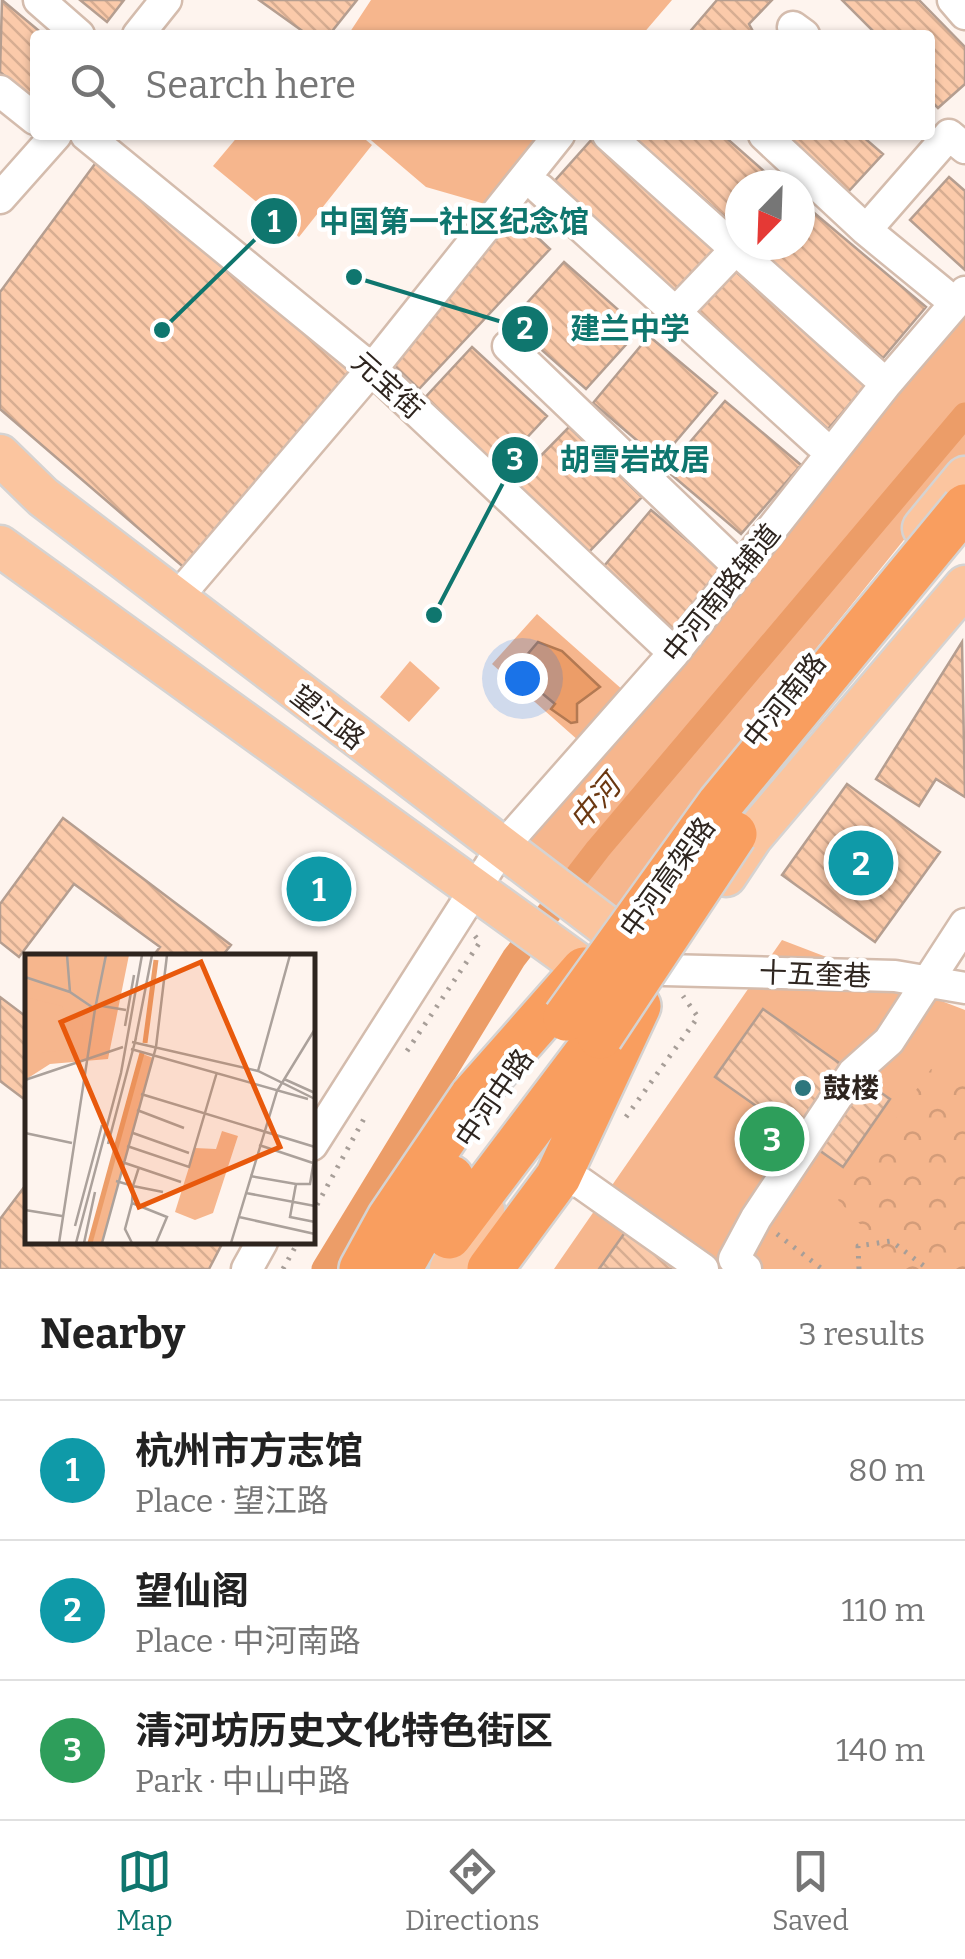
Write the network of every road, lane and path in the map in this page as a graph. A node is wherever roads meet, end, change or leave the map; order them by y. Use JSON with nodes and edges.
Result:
{"nodes":[{"id":1,"x":40,"y":0,"type":"edge"},
{"id":2,"x":166,"y":0,"type":"edge"},
{"id":3,"x":952,"y":0,"type":"edge"},
{"id":4,"x":965,"y":14,"type":"edge"},
{"id":5,"x":73,"y":30,"type":"edge"},
{"id":6,"x":142,"y":30,"type":"edge"},
{"id":7,"x":0,"y":91,"type":"edge"},
{"id":8,"x":30,"y":115,"type":"edge"},
{"id":9,"x":952,"y":131,"type":"edge"},
{"id":10,"x":52,"y":140,"type":"edge"},
{"id":11,"x":92,"y":140,"type":"edge"},
{"id":12,"x":555,"y":140,"type":"edge"},
{"id":13,"x":614,"y":140,"type":"edge"},
{"id":14,"x":769,"y":140,"type":"edge"},
{"id":15,"x":540,"y":189,"type":"dead end"},
{"id":16,"x":0,"y":198,"type":"edge"},
{"id":17,"x":866,"y":230,"type":"junction"},
{"id":18,"x":725,"y":239,"type":"edge"},
{"id":19,"x":726,"y":260,"type":"edge"},
{"id":20,"x":748,"y":260,"type":"edge"},
{"id":21,"x":960,"y":298,"type":"edge"},
{"id":22,"x":676,"y":312,"type":"junction"},
{"id":23,"x":508,"y":346,"type":"dead end"},
{"id":24,"x":372,"y":369,"type":"junction"},
{"id":25,"x":886,"y":384,"type":"junction"},
{"id":26,"x":818,"y":442,"type":"dead end"},
{"id":27,"x":0,"y":455,"type":"edge"},
{"id":28,"x":965,"y":477,"type":"edge"},
{"id":29,"x":965,"y":507,"type":"edge"},
{"id":30,"x":0,"y":546,"type":"edge"},
{"id":31,"x":965,"y":552,"type":"edge"},
{"id":32,"x":741,"y":570,"type":"junction"},
{"id":33,"x":965,"y":586,"type":"edge"},
{"id":34,"x":176,"y":600,"type":"junction"},
{"id":35,"x":674,"y":653,"type":"junction"},
{"id":36,"x":500,"y":850,"type":"junction"},
{"id":37,"x":472,"y":888,"type":"junction"},
{"id":38,"x":582,"y":909,"type":"junction"},
{"id":39,"x":965,"y":924,"type":"edge"},
{"id":40,"x":555,"y":948,"type":"junction"},
{"id":41,"x":930,"y":982,"type":"junction"},
{"id":42,"x":651,"y":988,"type":"junction"},
{"id":43,"x":965,"y":988,"type":"edge"},
{"id":44,"x":315,"y":1139,"type":"edge"},
{"id":45,"x":558,"y":1177,"type":"junction"},
{"id":46,"x":756,"y":1218,"type":"junction"},
{"id":47,"x":261,"y":1244,"type":"edge"},
{"id":48,"x":297,"y":1244,"type":"edge"},
{"id":49,"x":735,"y":1266,"type":"edge"},
{"id":50,"x":925,"y":1267,"type":"edge"},
{"id":51,"x":248,"y":1269,"type":"edge"},
{"id":52,"x":283,"y":1269,"type":"edge"},
{"id":53,"x":362,"y":1269,"type":"edge"},
{"id":54,"x":383,"y":1269,"type":"edge"},
{"id":55,"x":399,"y":1269,"type":"edge"},
{"id":56,"x":431,"y":1269,"type":"edge"},
{"id":57,"x":450,"y":1269,"type":"edge"},
{"id":58,"x":490,"y":1269,"type":"edge"},
{"id":59,"x":704,"y":1269,"type":"edge"},
{"id":60,"x":822,"y":1269,"type":"edge"},
{"id":61,"x":858,"y":1269,"type":"edge"}],
"edges":[{"from":1,"to":5,"type":"street"},
{"from":2,"to":6,"type":"street"},
{"from":3,"to":4,"type":"street"},
{"from":7,"to":8,"type":"street"},
{"from":9,"to":17,"type":"street"},
{"from":10,"to":16,"type":"street"},
{"from":11,"to":24,"type":"street","name":"元宝街"},
{"from":12,"to":24,"type":"street"},
{"from":13,"to":18,"type":"street"},
{"from":14,"to":17,"type":"street"},
{"from":15,"to":22,"type":"street"},
{"from":17,"to":21,"type":"street"},
{"from":19,"to":22,"type":"street"},
{"from":20,"to":25,"type":"street"},
{"from":21,"to":25,"type":"street","name":"中河南路辅道"},
{"from":22,"to":26,"type":"street"},
{"from":23,"to":32,"type":"street"},
{"from":24,"to":34,"type":"street"},
{"from":24,"to":35,"type":"street","name":"元宝街"},
{"from":25,"to":32,"type":"street","name":"中河南路辅道"},
{"from":27,"to":34,"type":"main road","name":"望江路"},
{"from":28,"to":38,"type":"main road","name":"中河南路"},
{"from":29,"to":55,"type":"highway","name":"中河高架路","bridge":true},
{"from":30,"to":37,"type":"main road","name":"望江路"},
{"from":31,"to":56,"type":"highway","name":"中河高架路","bridge":true},
{"from":32,"to":35,"type":"street","name":"中河南路辅道"},
{"from":33,"to":42,"type":"main road"},
{"from":34,"to":36,"type":"main road","name":"望江路"},
{"from":35,"to":36,"type":"street","name":"中河南路辅道"},
{"from":36,"to":37,"type":"street","name":"中河南路辅道"},
{"from":36,"to":38,"type":"main road","name":"望江路"},
{"from":37,"to":40,"type":"main road","name":"望江路"},
{"from":37,"to":44,"type":"street","name":"中河南路辅道"},
{"from":38,"to":40,"type":"main road","name":"中河中路"},
{"from":38,"to":42,"type":"main road","name":"望江路"},
{"from":39,"to":41,"type":"street"},
{"from":40,"to":42,"type":"main road","name":"望江路"},
{"from":40,"to":53,"type":"highway"},
{"from":40,"to":54,"type":"main road","name":"中河中路"},
{"from":41,"to":42,"type":"street","name":"十五奎巷"},
{"from":41,"to":43,"type":"street","name":"十五奎巷"},
{"from":41,"to":46,"type":"street"},
{"from":42,"to":45,"type":"highway"},
{"from":42,"to":57,"type":"main road","name":"中河中路"},
{"from":45,"to":58,"type":"highway"},
{"from":45,"to":59,"type":"street"},
{"from":46,"to":49,"type":"street"},
{"from":46,"to":60,"type":"path"},
{"from":47,"to":51,"type":"street"},
{"from":48,"to":52,"type":"path"},
{"from":50,"to":61,"type":"path"}]}
